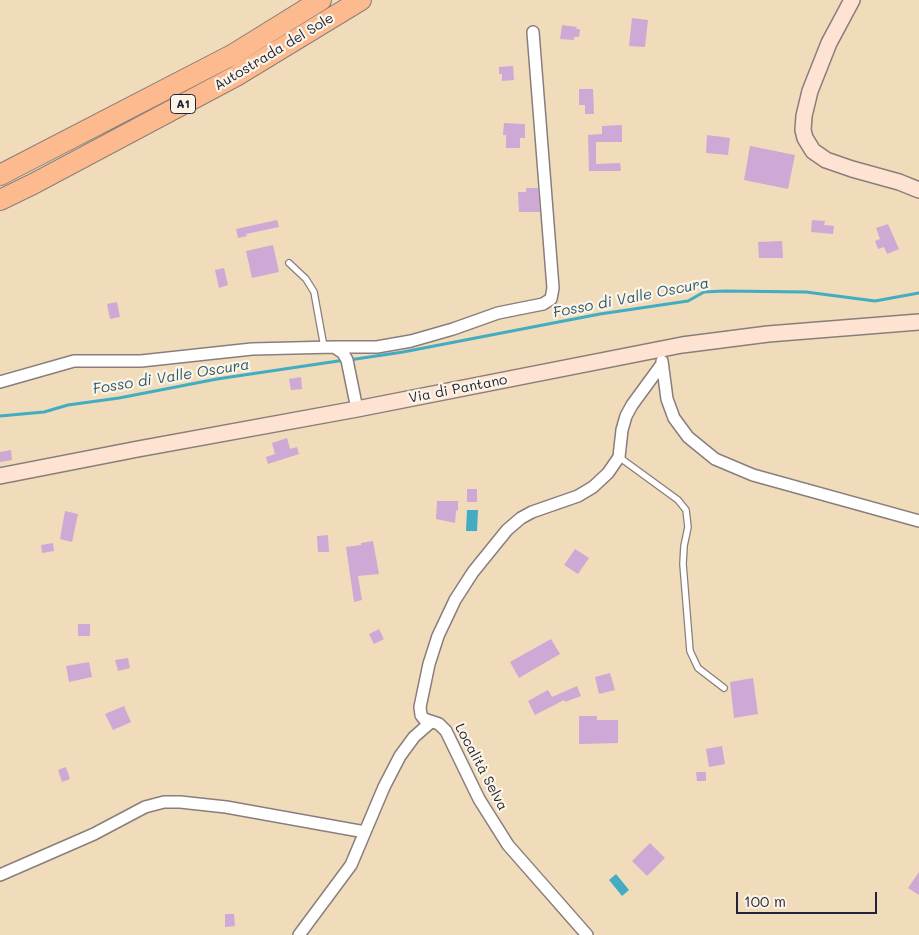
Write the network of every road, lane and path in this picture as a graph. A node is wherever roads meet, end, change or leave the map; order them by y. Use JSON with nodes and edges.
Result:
{"nodes":[{"id":1,"x":321,"y":0,"type":"edge"},
{"id":2,"x":361,"y":0,"type":"edge"},
{"id":3,"x":852,"y":0,"type":"edge"},
{"id":4,"x":533,"y":32,"type":"dead end"},
{"id":5,"x":0,"y":176,"type":"edge"},
{"id":6,"x":919,"y":190,"type":"edge"},
{"id":7,"x":0,"y":200,"type":"edge"},
{"id":8,"x":289,"y":263,"type":"dead end"},
{"id":9,"x":919,"y":322,"type":"edge"},
{"id":10,"x":329,"y":347,"type":"junction"},
{"id":11,"x":660,"y":357,"type":"junction"},
{"id":12,"x":0,"y":382,"type":"edge"},
{"id":13,"x":357,"y":409,"type":"junction"},
{"id":14,"x":619,"y":457,"type":"junction"},
{"id":15,"x":0,"y":476,"type":"edge"},
{"id":16,"x":919,"y":521,"type":"edge"},
{"id":17,"x":724,"y":688,"type":"dead end"},
{"id":18,"x":431,"y":722,"type":"junction"},
{"id":19,"x":365,"y":832,"type":"junction"},
{"id":20,"x":0,"y":875,"type":"edge"},
{"id":21,"x":299,"y":935,"type":"edge"},
{"id":22,"x":587,"y":935,"type":"edge"}],
"edges":[{"from":1,"to":5,"type":"highway","name":"Autostrada del Sole","number":"A1"},
{"from":2,"to":7,"type":"highway","name":"Autostrada del Sole","number":"A1"},
{"from":3,"to":6,"type":"street"},
{"from":4,"to":10,"type":"street"},
{"from":8,"to":10,"type":"lane"},
{"from":9,"to":11,"type":"street","name":"Via di Pantano"},
{"from":10,"to":12,"type":"street"},
{"from":10,"to":13,"type":"street"},
{"from":11,"to":13,"type":"street","name":"Via di Pantano"},
{"from":11,"to":14,"type":"street"},
{"from":11,"to":16,"type":"street"},
{"from":13,"to":15,"type":"street","name":"Via di Pantano"},
{"from":14,"to":17,"type":"lane"},
{"from":14,"to":18,"type":"street","name":"Località Selva"},
{"from":18,"to":19,"type":"street"},
{"from":18,"to":22,"type":"street","name":"Località Selva"},
{"from":19,"to":20,"type":"street"},
{"from":19,"to":21,"type":"street"}]}
